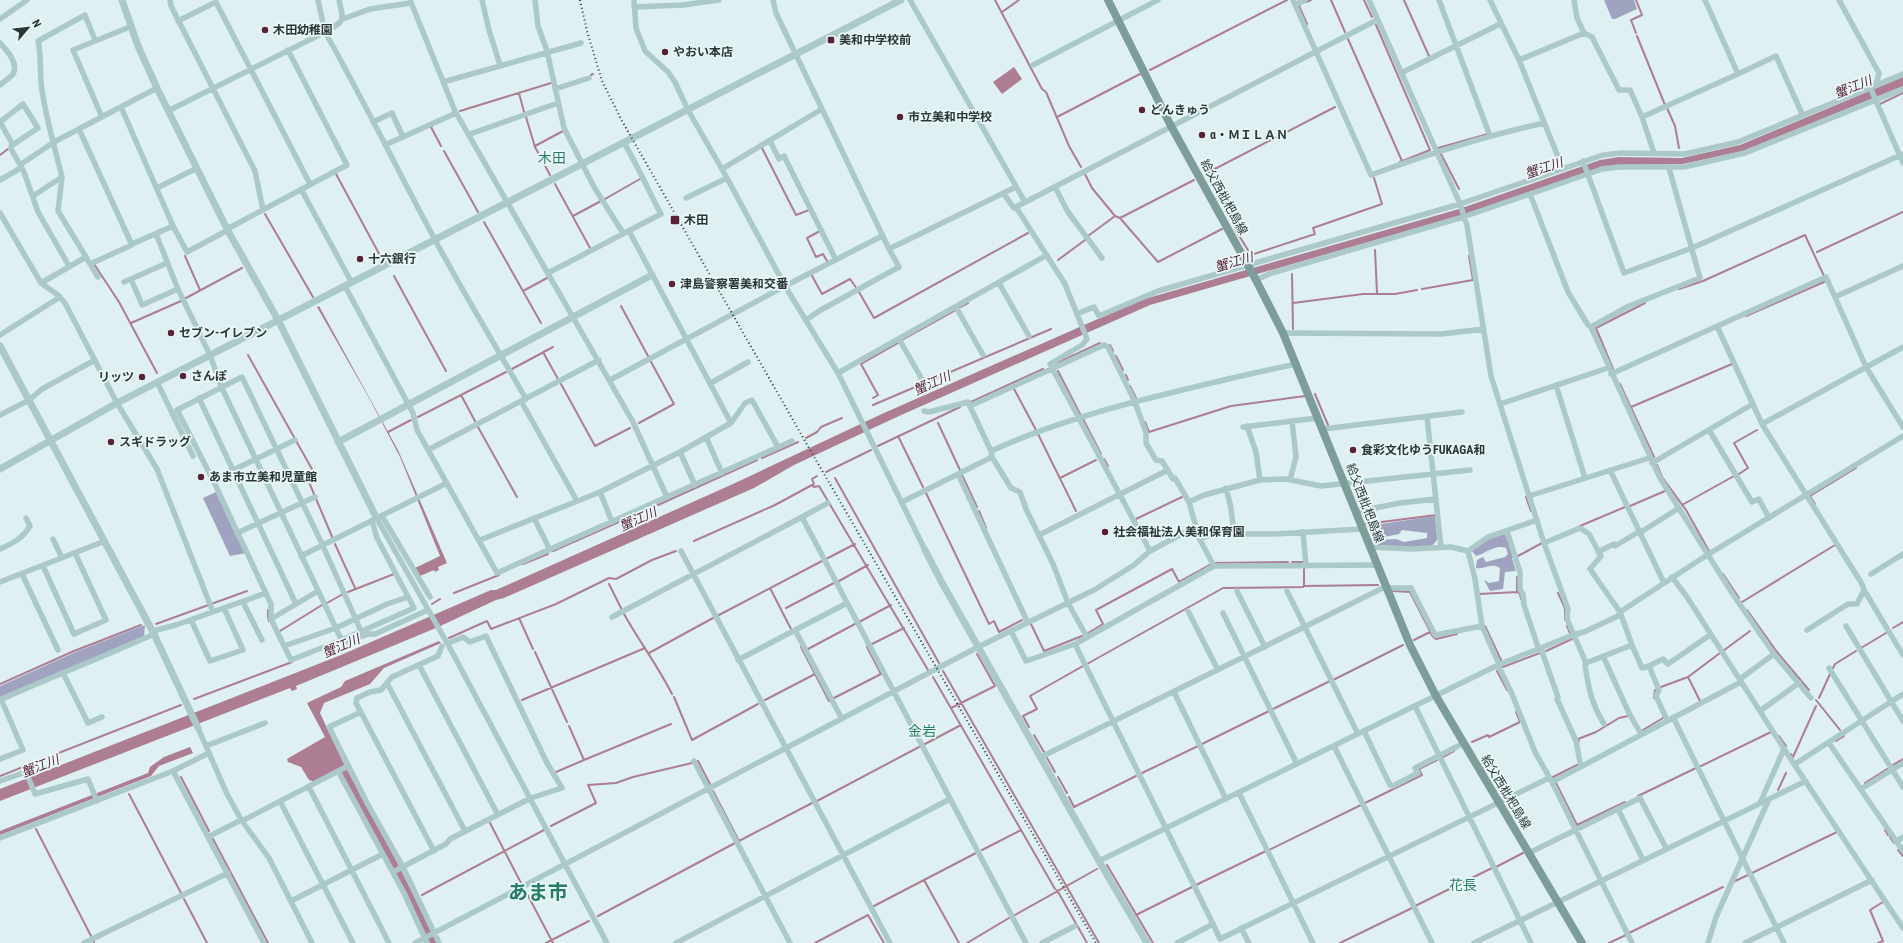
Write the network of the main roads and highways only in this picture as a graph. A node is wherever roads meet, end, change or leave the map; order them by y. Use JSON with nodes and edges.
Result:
{"nodes":[{"id":1,"x":1108,"y":0,"type":"edge"},
{"id":2,"x":1582,"y":943,"type":"edge"}],
"edges":[{"from":1,"to":2,"type":"main road","name":"給父西枇杷島線"}]}
